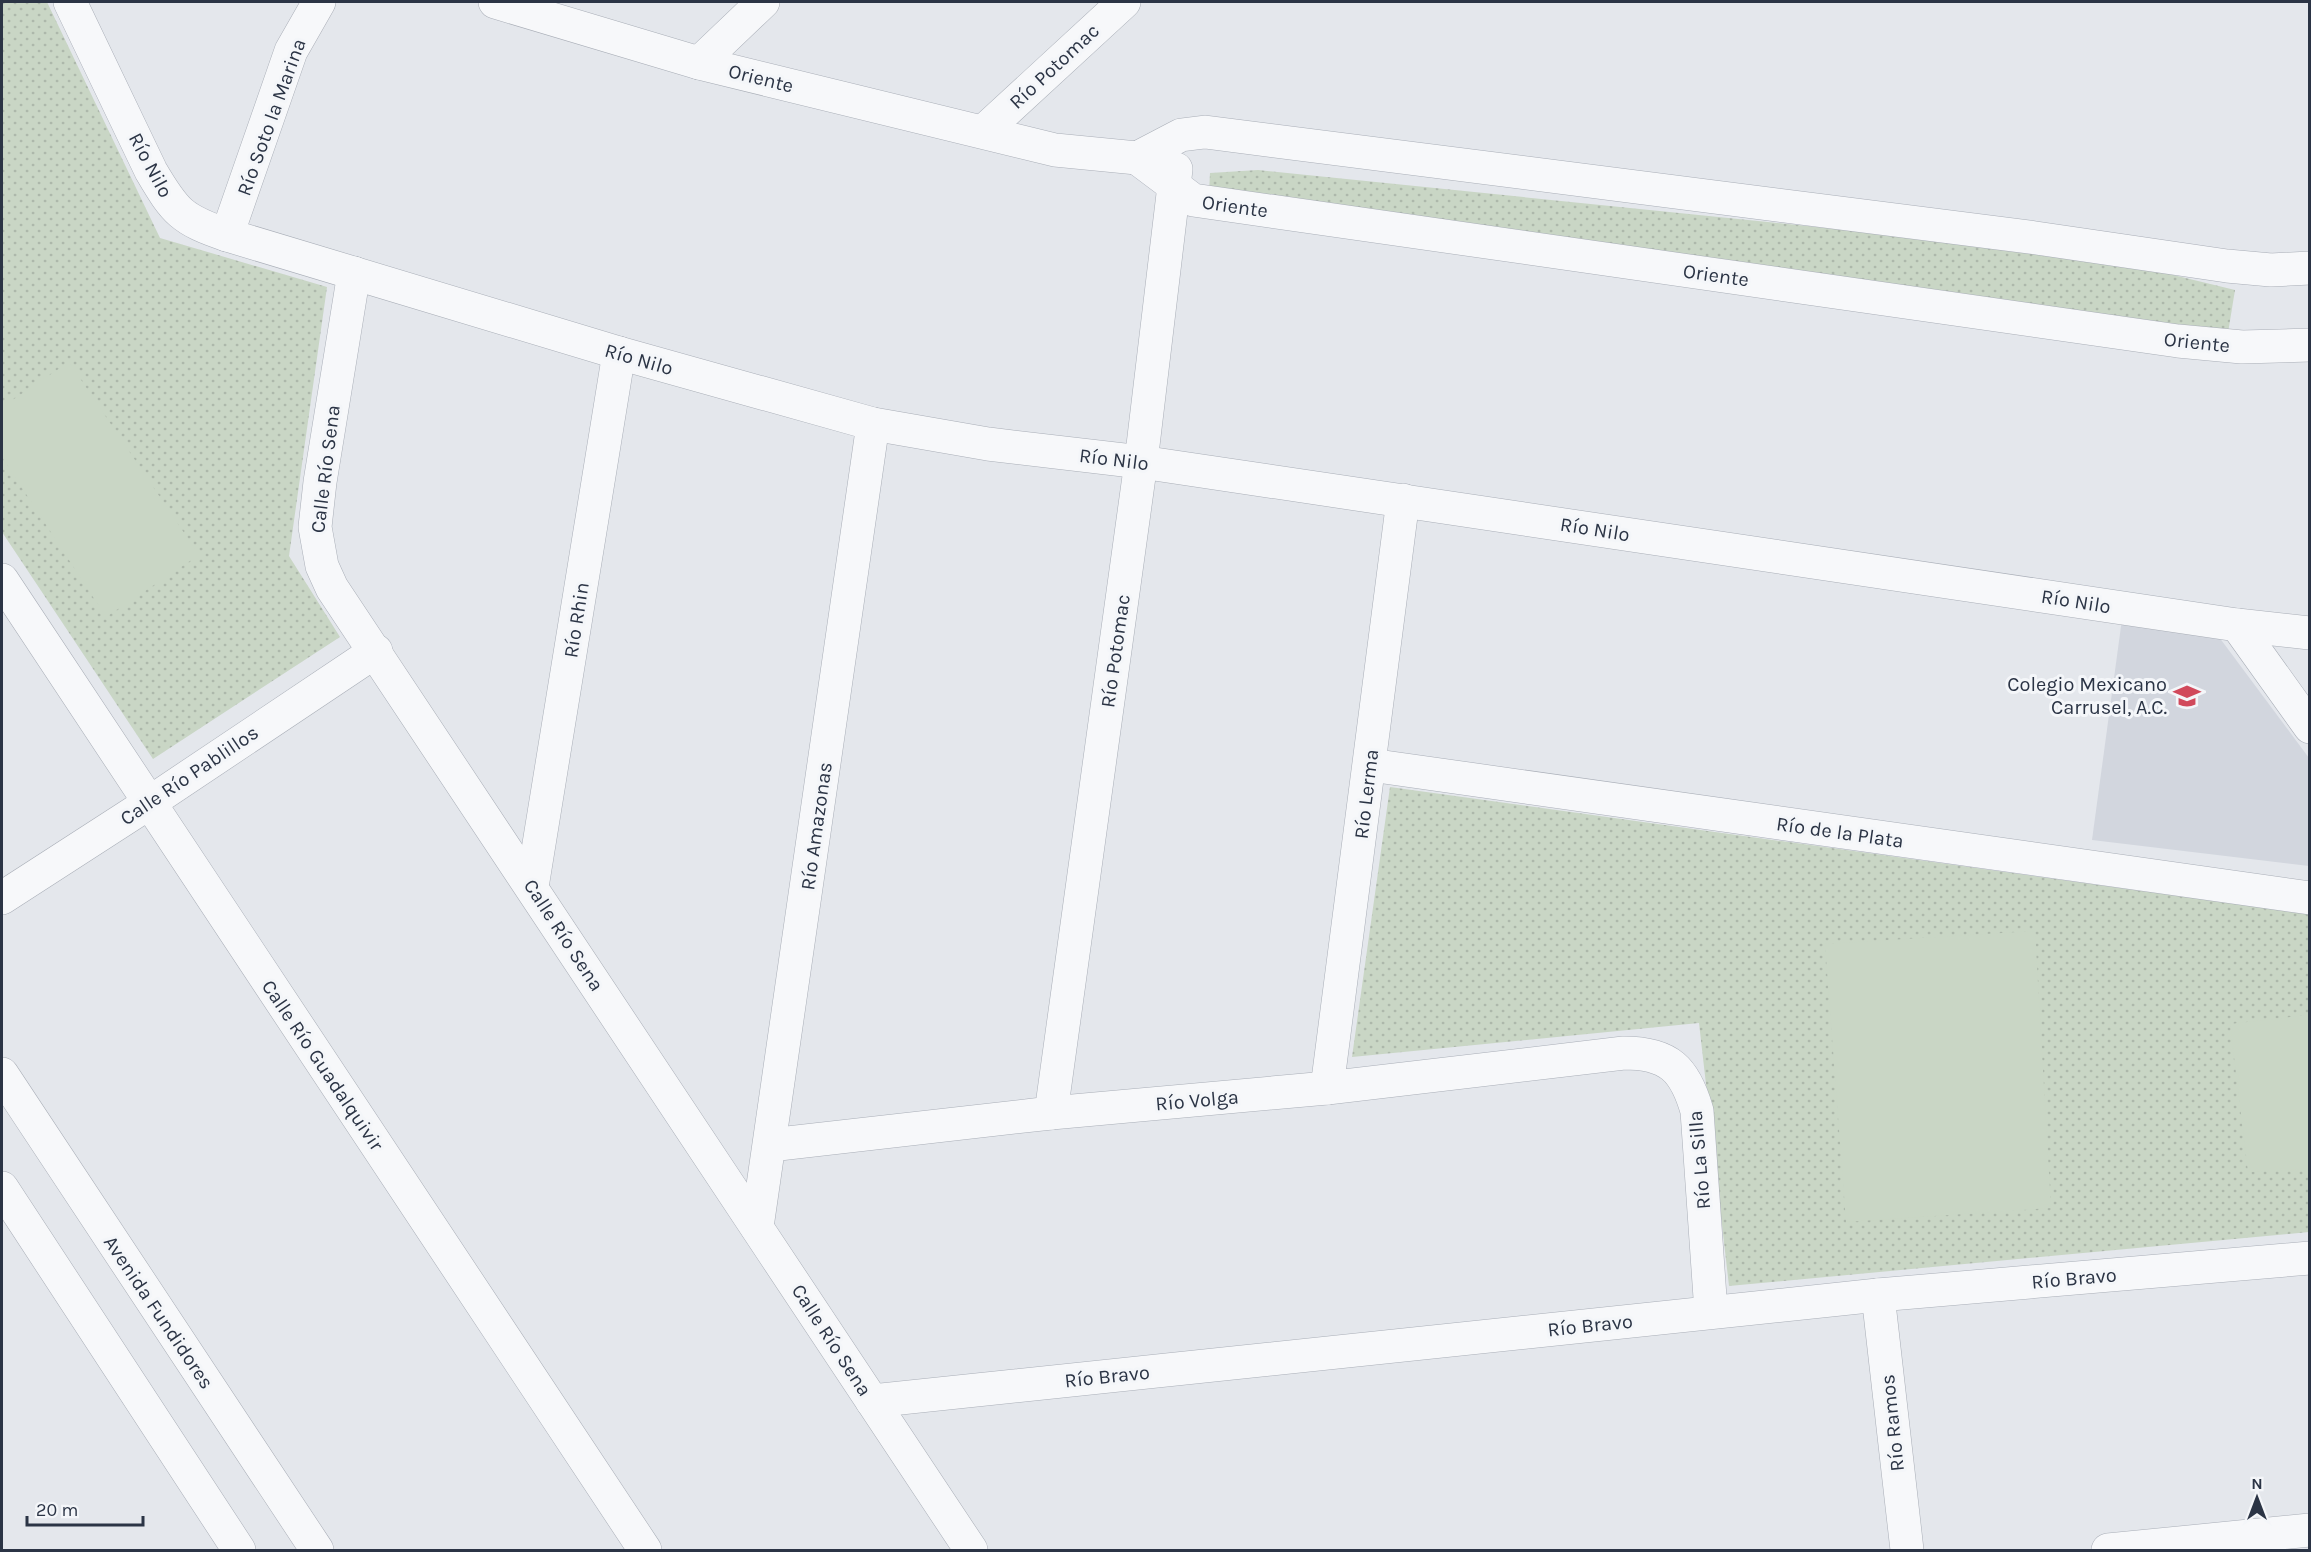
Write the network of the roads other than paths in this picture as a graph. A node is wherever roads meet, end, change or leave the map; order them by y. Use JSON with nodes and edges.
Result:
{"nodes":[{"id":1,"x":70,"y":2,"type":"edge"},
{"id":2,"x":319,"y":2,"type":"edge"},
{"id":3,"x":495,"y":2,"type":"edge"},
{"id":4,"x":763,"y":2,"type":"edge"},
{"id":5,"x":1124,"y":2,"type":"edge"},
{"id":6,"x":699,"y":63,"type":"junction"},
{"id":7,"x":984,"y":131,"type":"junction"},
{"id":8,"x":1181,"y":135,"type":"junction"},
{"id":9,"x":1137,"y":158,"type":"junction"},
{"id":10,"x":1174,"y":188,"type":"junction"},
{"id":11,"x":228,"y":235,"type":"junction"},
{"id":12,"x":2310,"y":268,"type":"edge"},
{"id":13,"x":354,"y":273,"type":"junction"},
{"id":14,"x":2310,"y":345,"type":"edge"},
{"id":15,"x":619,"y":354,"type":"junction"},
{"id":16,"x":873,"y":424,"type":"junction"},
{"id":17,"x":1141,"y":462,"type":"junction"},
{"id":18,"x":1403,"y":500,"type":"junction"},
{"id":19,"x":2,"y":580,"type":"edge"},
{"id":20,"x":2237,"y":625,"type":"junction"},
{"id":21,"x":2310,"y":633,"type":"edge"},
{"id":22,"x":376,"y":651,"type":"junction"},
{"id":23,"x":2310,"y":727,"type":"edge"},
{"id":24,"x":1370,"y":765,"type":"junction"},
{"id":25,"x":149,"y":803,"type":"junction"},
{"id":26,"x":532,"y":887,"type":"junction"},
{"id":27,"x":2,"y":898,"type":"edge"},
{"id":28,"x":2310,"y":898,"type":"edge"},
{"id":29,"x":1624,"y":1053,"type":"joint"},
{"id":30,"x":2,"y":1074,"type":"edge"},
{"id":31,"x":1327,"y":1088,"type":"junction"},
{"id":32,"x":1052,"y":1113,"type":"junction"},
{"id":33,"x":770,"y":1146,"type":"junction"},
{"id":34,"x":2,"y":1188,"type":"edge"},
{"id":35,"x":757,"y":1227,"type":"junction"},
{"id":36,"x":2310,"y":1258,"type":"edge"},
{"id":37,"x":1878,"y":1295,"type":"junction"},
{"id":38,"x":1711,"y":1312,"type":"junction"},
{"id":39,"x":872,"y":1401,"type":"junction"},
{"id":40,"x":2310,"y":1530,"type":"edge"},
{"id":41,"x":239,"y":1551,"type":"edge"},
{"id":42,"x":317,"y":1551,"type":"edge"},
{"id":43,"x":645,"y":1551,"type":"edge"},
{"id":44,"x":971,"y":1551,"type":"edge"},
{"id":45,"x":1907,"y":1551,"type":"edge"},
{"id":46,"x":2108,"y":1551,"type":"edge"}],
"edges":[{"from":1,"to":11,"type":"street","name":"Río Nilo"},
{"from":2,"to":11,"type":"street","name":"Río Soto la Marina"},
{"from":3,"to":6,"type":"street","name":"Oriente"},
{"from":4,"to":6,"type":"street"},
{"from":5,"to":7,"type":"street","name":"Río Potomac"},
{"from":6,"to":7,"type":"street","name":"Oriente"},
{"from":7,"to":9,"type":"street","name":"Oriente"},
{"from":8,"to":9,"type":"street"},
{"from":8,"to":10,"type":"street","name":"Río Potomac"},
{"from":8,"to":12,"type":"street"},
{"from":9,"to":10,"type":"street","name":"Oriente"},
{"from":10,"to":14,"type":"street","name":"Oriente"},
{"from":10,"to":17,"type":"street","name":"Río Potomac"},
{"from":11,"to":13,"type":"street","name":"Río Nilo"},
{"from":13,"to":15,"type":"street","name":"Río Nilo"},
{"from":13,"to":22,"type":"street","name":"Calle Río Sena"},
{"from":15,"to":16,"type":"street","name":"Río Nilo"},
{"from":15,"to":26,"type":"street","name":"Río Rhin"},
{"from":16,"to":17,"type":"street","name":"Río Nilo"},
{"from":16,"to":33,"type":"street","name":"Río Amazonas"},
{"from":17,"to":18,"type":"street","name":"Río Nilo"},
{"from":17,"to":32,"type":"street","name":"Río Potomac"},
{"from":18,"to":20,"type":"street","name":"Río Nilo"},
{"from":18,"to":24,"type":"street","name":"Río Lerma"},
{"from":19,"to":25,"type":"street","name":"Calle Río Guadalquivir"},
{"from":20,"to":21,"type":"street","name":"Río Nilo"},
{"from":20,"to":23,"type":"street"},
{"from":22,"to":25,"type":"street","name":"Calle Río Pablillos"},
{"from":22,"to":26,"type":"street","name":"Calle Río Sena"},
{"from":24,"to":28,"type":"street","name":"Río de la Plata"},
{"from":24,"to":31,"type":"street","name":"Río Lerma"},
{"from":25,"to":27,"type":"street","name":"Calle Río Pablillos"},
{"from":25,"to":43,"type":"street","name":"Calle Río Guadalquivir"},
{"from":26,"to":35,"type":"street","name":"Calle Río Sena"},
{"from":29,"to":31,"type":"street","name":"Río Volga"},
{"from":29,"to":38,"type":"street","name":"Río La Silla"},
{"from":30,"to":42,"type":"street","name":"Avenida Fundidores"},
{"from":31,"to":32,"type":"street","name":"Río Volga"},
{"from":32,"to":33,"type":"street","name":"Río Volga"},
{"from":33,"to":35,"type":"street","name":"Río Amazonas"},
{"from":34,"to":41,"type":"street"},
{"from":35,"to":39,"type":"street","name":"Calle Río Sena"},
{"from":36,"to":37,"type":"street","name":"Río Bravo"},
{"from":37,"to":38,"type":"street","name":"Río Bravo"},
{"from":37,"to":45,"type":"street","name":"Río Ramos"},
{"from":38,"to":39,"type":"street","name":"Río Bravo"},
{"from":39,"to":44,"type":"street","name":"Calle Río Sena"},
{"from":40,"to":46,"type":"street"}]}
